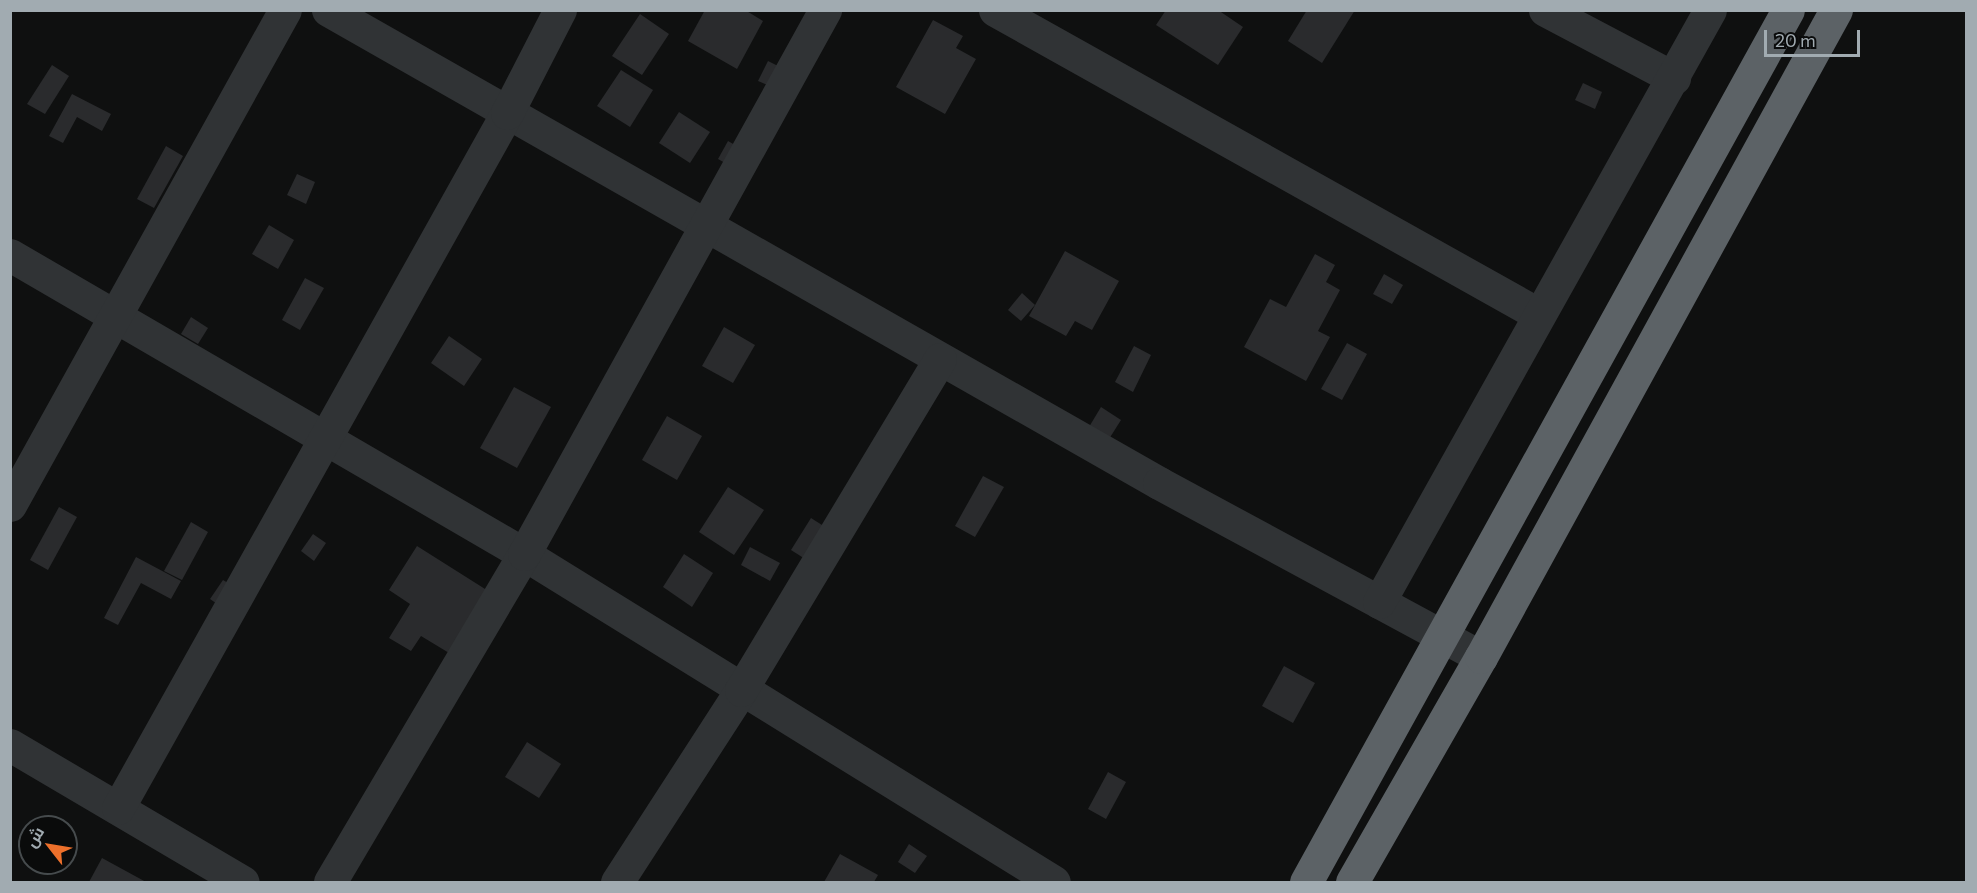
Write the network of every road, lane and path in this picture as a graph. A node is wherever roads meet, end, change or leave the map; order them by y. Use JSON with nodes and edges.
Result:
{"nodes":[{"id":1,"x":285,"y":10,"type":"edge"},
{"id":2,"x":328,"y":10,"type":"edge"},
{"id":3,"x":560,"y":10,"type":"edge"},
{"id":4,"x":825,"y":10,"type":"edge"},
{"id":5,"x":995,"y":10,"type":"edge"},
{"id":6,"x":1545,"y":10,"type":"edge"},
{"id":7,"x":1710,"y":10,"type":"edge"},
{"id":8,"x":1788,"y":10,"type":"edge"},
{"id":9,"x":1836,"y":10,"type":"edge"},
{"id":10,"x":1674,"y":78,"type":"junction"},
{"id":11,"x":507,"y":113,"type":"junction"},
{"id":12,"x":705,"y":227,"type":"junction"},
{"id":13,"x":10,"y":255,"type":"edge"},
{"id":14,"x":1538,"y":314,"type":"junction"},
{"id":15,"x":115,"y":317,"type":"junction"},
{"id":16,"x":940,"y":359,"type":"junction"},
{"id":17,"x":325,"y":439,"type":"junction"},
{"id":18,"x":10,"y":505,"type":"edge"},
{"id":19,"x":524,"y":554,"type":"junction"},
{"id":20,"x":1379,"y":602,"type":"junction"},
{"id":21,"x":1443,"y":637,"type":"junction"},
{"id":22,"x":1481,"y":657,"type":"junction"},
{"id":23,"x":741,"y":690,"type":"junction"},
{"id":24,"x":10,"y":745,"type":"edge"},
{"id":25,"x":118,"y":808,"type":"junction"},
{"id":26,"x":243,"y":882,"type":"edge"},
{"id":27,"x":330,"y":882,"type":"edge"},
{"id":28,"x":617,"y":882,"type":"edge"},
{"id":29,"x":1054,"y":882,"type":"edge"},
{"id":30,"x":1306,"y":882,"type":"edge"},
{"id":31,"x":1352,"y":882,"type":"edge"}],
"edges":[{"from":1,"to":15,"type":"street"},
{"from":2,"to":11,"type":"street"},
{"from":3,"to":11,"type":"street"},
{"from":4,"to":12,"type":"street"},
{"from":5,"to":14,"type":"street"},
{"from":6,"to":10,"type":"street"},
{"from":7,"to":10,"type":"street"},
{"from":8,"to":21,"type":"highway"},
{"from":9,"to":22,"type":"highway"},
{"from":10,"to":14,"type":"street"},
{"from":11,"to":12,"type":"street"},
{"from":11,"to":17,"type":"street"},
{"from":12,"to":16,"type":"street"},
{"from":12,"to":19,"type":"street"},
{"from":13,"to":15,"type":"street"},
{"from":14,"to":20,"type":"street"},
{"from":15,"to":17,"type":"street"},
{"from":15,"to":18,"type":"street"},
{"from":16,"to":20,"type":"street"},
{"from":16,"to":23,"type":"street"},
{"from":17,"to":19,"type":"street"},
{"from":17,"to":25,"type":"street"},
{"from":19,"to":23,"type":"street"},
{"from":19,"to":27,"type":"street"},
{"from":20,"to":21,"type":"street"},
{"from":21,"to":22,"type":"street"},
{"from":21,"to":30,"type":"highway"},
{"from":22,"to":31,"type":"highway"},
{"from":23,"to":28,"type":"street"},
{"from":23,"to":29,"type":"street"},
{"from":24,"to":25,"type":"street"},
{"from":25,"to":26,"type":"street"}]}
